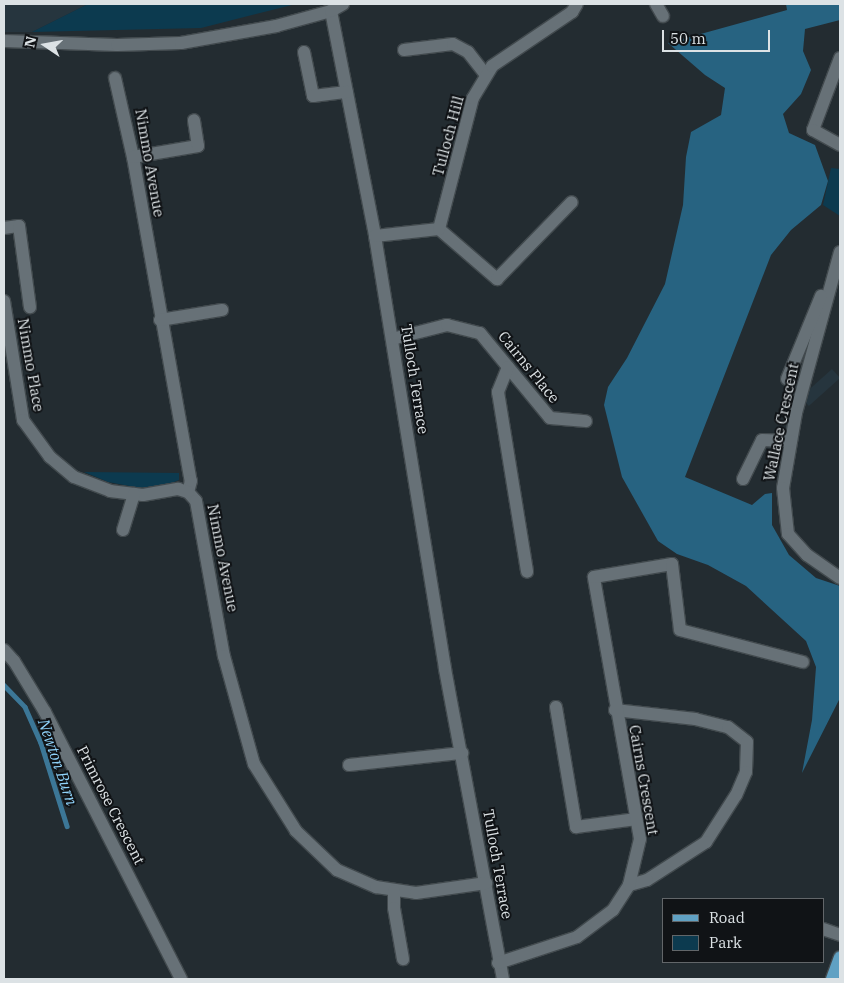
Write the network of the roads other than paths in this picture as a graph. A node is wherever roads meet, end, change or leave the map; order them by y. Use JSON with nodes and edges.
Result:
{"nodes":[{"id":1,"x":344,"y":4,"type":"edge"},
{"id":2,"x":577,"y":4,"type":"edge"},
{"id":3,"x":656,"y":4,"type":"edge"},
{"id":4,"x":331,"y":11,"type":"junction"},
{"id":5,"x":663,"y":16,"type":"dead end"},
{"id":6,"x":4,"y":41,"type":"edge"},
{"id":7,"x":404,"y":50,"type":"dead end"},
{"id":8,"x":304,"y":52,"type":"dead end"},
{"id":9,"x":840,"y":58,"type":"edge"},
{"id":10,"x":486,"y":75,"type":"junction"},
{"id":11,"x":115,"y":78,"type":"dead end"},
{"id":12,"x":346,"y":92,"type":"junction"},
{"id":13,"x":194,"y":120,"type":"dead end"},
{"id":14,"x":840,"y":145,"type":"edge"},
{"id":15,"x":133,"y":157,"type":"junction"},
{"id":16,"x":572,"y":202,"type":"dead end"},
{"id":17,"x":4,"y":228,"type":"edge"},
{"id":18,"x":439,"y":229,"type":"junction"},
{"id":19,"x":375,"y":236,"type":"junction"},
{"id":20,"x":840,"y":252,"type":"edge"},
{"id":21,"x":833,"y":271,"type":"junction"},
{"id":22,"x":4,"y":300,"type":"edge"},
{"id":23,"x":30,"y":307,"type":"dead end"},
{"id":24,"x":222,"y":310,"type":"dead end"},
{"id":25,"x":160,"y":320,"type":"junction"},
{"id":26,"x":392,"y":339,"type":"junction"},
{"id":27,"x":508,"y":367,"type":"junction"},
{"id":28,"x":787,"y":379,"type":"dead end"},
{"id":29,"x":586,"y":421,"type":"dead end"},
{"id":30,"x":791,"y":441,"type":"junction"},
{"id":31,"x":743,"y":479,"type":"dead end"},
{"id":32,"x":188,"y":492,"type":"junction"},
{"id":33,"x":134,"y":494,"type":"junction"},
{"id":34,"x":122,"y":530,"type":"dead end"},
{"id":35,"x":527,"y":572,"type":"dead end"},
{"id":36,"x":840,"y":578,"type":"edge"},
{"id":37,"x":4,"y":650,"type":"edge"},
{"id":38,"x":804,"y":662,"type":"dead end"},
{"id":39,"x":556,"y":707,"type":"dead end"},
{"id":40,"x":615,"y":710,"type":"junction"},
{"id":41,"x":462,"y":753,"type":"junction"},
{"id":42,"x":349,"y":765,"type":"dead end"},
{"id":43,"x":636,"y":820,"type":"junction"},
{"id":44,"x":486,"y":883,"type":"junction"},
{"id":45,"x":629,"y":885,"type":"junction"},
{"id":46,"x":394,"y":891,"type":"junction"},
{"id":47,"x":824,"y":930,"type":"edge"},
{"id":48,"x":840,"y":935,"type":"edge"},
{"id":49,"x":840,"y":958,"type":"edge"},
{"id":50,"x":403,"y":959,"type":"dead end"},
{"id":51,"x":498,"y":963,"type":"junction"},
{"id":52,"x":181,"y":979,"type":"edge"},
{"id":53,"x":503,"y":979,"type":"edge"},
{"id":54,"x":832,"y":979,"type":"edge"}],
"edges":[{"from":1,"to":4,"type":"street"},
{"from":2,"to":10,"type":"street","name":"Tulloch Hill"},
{"from":3,"to":5,"type":"street"},
{"from":4,"to":6,"type":"street"},
{"from":4,"to":12,"type":"street","name":"Tulloch Terrace"},
{"from":7,"to":10,"type":"street"},
{"from":8,"to":12,"type":"street"},
{"from":9,"to":14,"type":"street"},
{"from":10,"to":18,"type":"street","name":"Tulloch Hill"},
{"from":11,"to":15,"type":"street","name":"Nimmo Avenue"},
{"from":12,"to":19,"type":"street","name":"Tulloch Terrace"},
{"from":13,"to":15,"type":"street"},
{"from":15,"to":25,"type":"street","name":"Nimmo Avenue"},
{"from":16,"to":18,"type":"street"},
{"from":17,"to":23,"type":"street"},
{"from":18,"to":19,"type":"street"},
{"from":19,"to":26,"type":"street","name":"Tulloch Terrace"},
{"from":20,"to":21,"type":"street","name":"Wallace Crescent"},
{"from":21,"to":28,"type":"street"},
{"from":21,"to":30,"type":"street","name":"Wallace Crescent"},
{"from":22,"to":33,"type":"street","name":"Nimmo Place"},
{"from":24,"to":25,"type":"street"},
{"from":25,"to":32,"type":"street","name":"Nimmo Avenue"},
{"from":26,"to":27,"type":"street","name":"Cairns Place"},
{"from":26,"to":41,"type":"street","name":"Tulloch Terrace"},
{"from":27,"to":29,"type":"street","name":"Cairns Place"},
{"from":27,"to":35,"type":"street"},
{"from":30,"to":31,"type":"street"},
{"from":30,"to":36,"type":"street","name":"Wallace Crescent"},
{"from":32,"to":33,"type":"street","name":"Nimmo Place"},
{"from":32,"to":46,"type":"street","name":"Nimmo Avenue"},
{"from":33,"to":34,"type":"street"},
{"from":37,"to":52,"type":"street","name":"Primrose Crescent"},
{"from":38,"to":40,"type":"street","name":"Cairns Crescent"},
{"from":39,"to":43,"type":"street"},
{"from":40,"to":43,"type":"street","name":"Cairns Crescent"},
{"from":40,"to":45,"type":"street","name":"Cairns Crescent"},
{"from":41,"to":42,"type":"street"},
{"from":41,"to":44,"type":"street","name":"Tulloch Terrace"},
{"from":43,"to":45,"type":"street","name":"Cairns Crescent"},
{"from":44,"to":46,"type":"street","name":"Nimmo Avenue"},
{"from":44,"to":51,"type":"street","name":"Tulloch Terrace"},
{"from":45,"to":51,"type":"street","name":"Cairns Crescent"},
{"from":46,"to":50,"type":"street"},
{"from":47,"to":48,"type":"street"},
{"from":49,"to":54,"type":"main road"},
{"from":51,"to":53,"type":"street","name":"Tulloch Terrace"}]}
